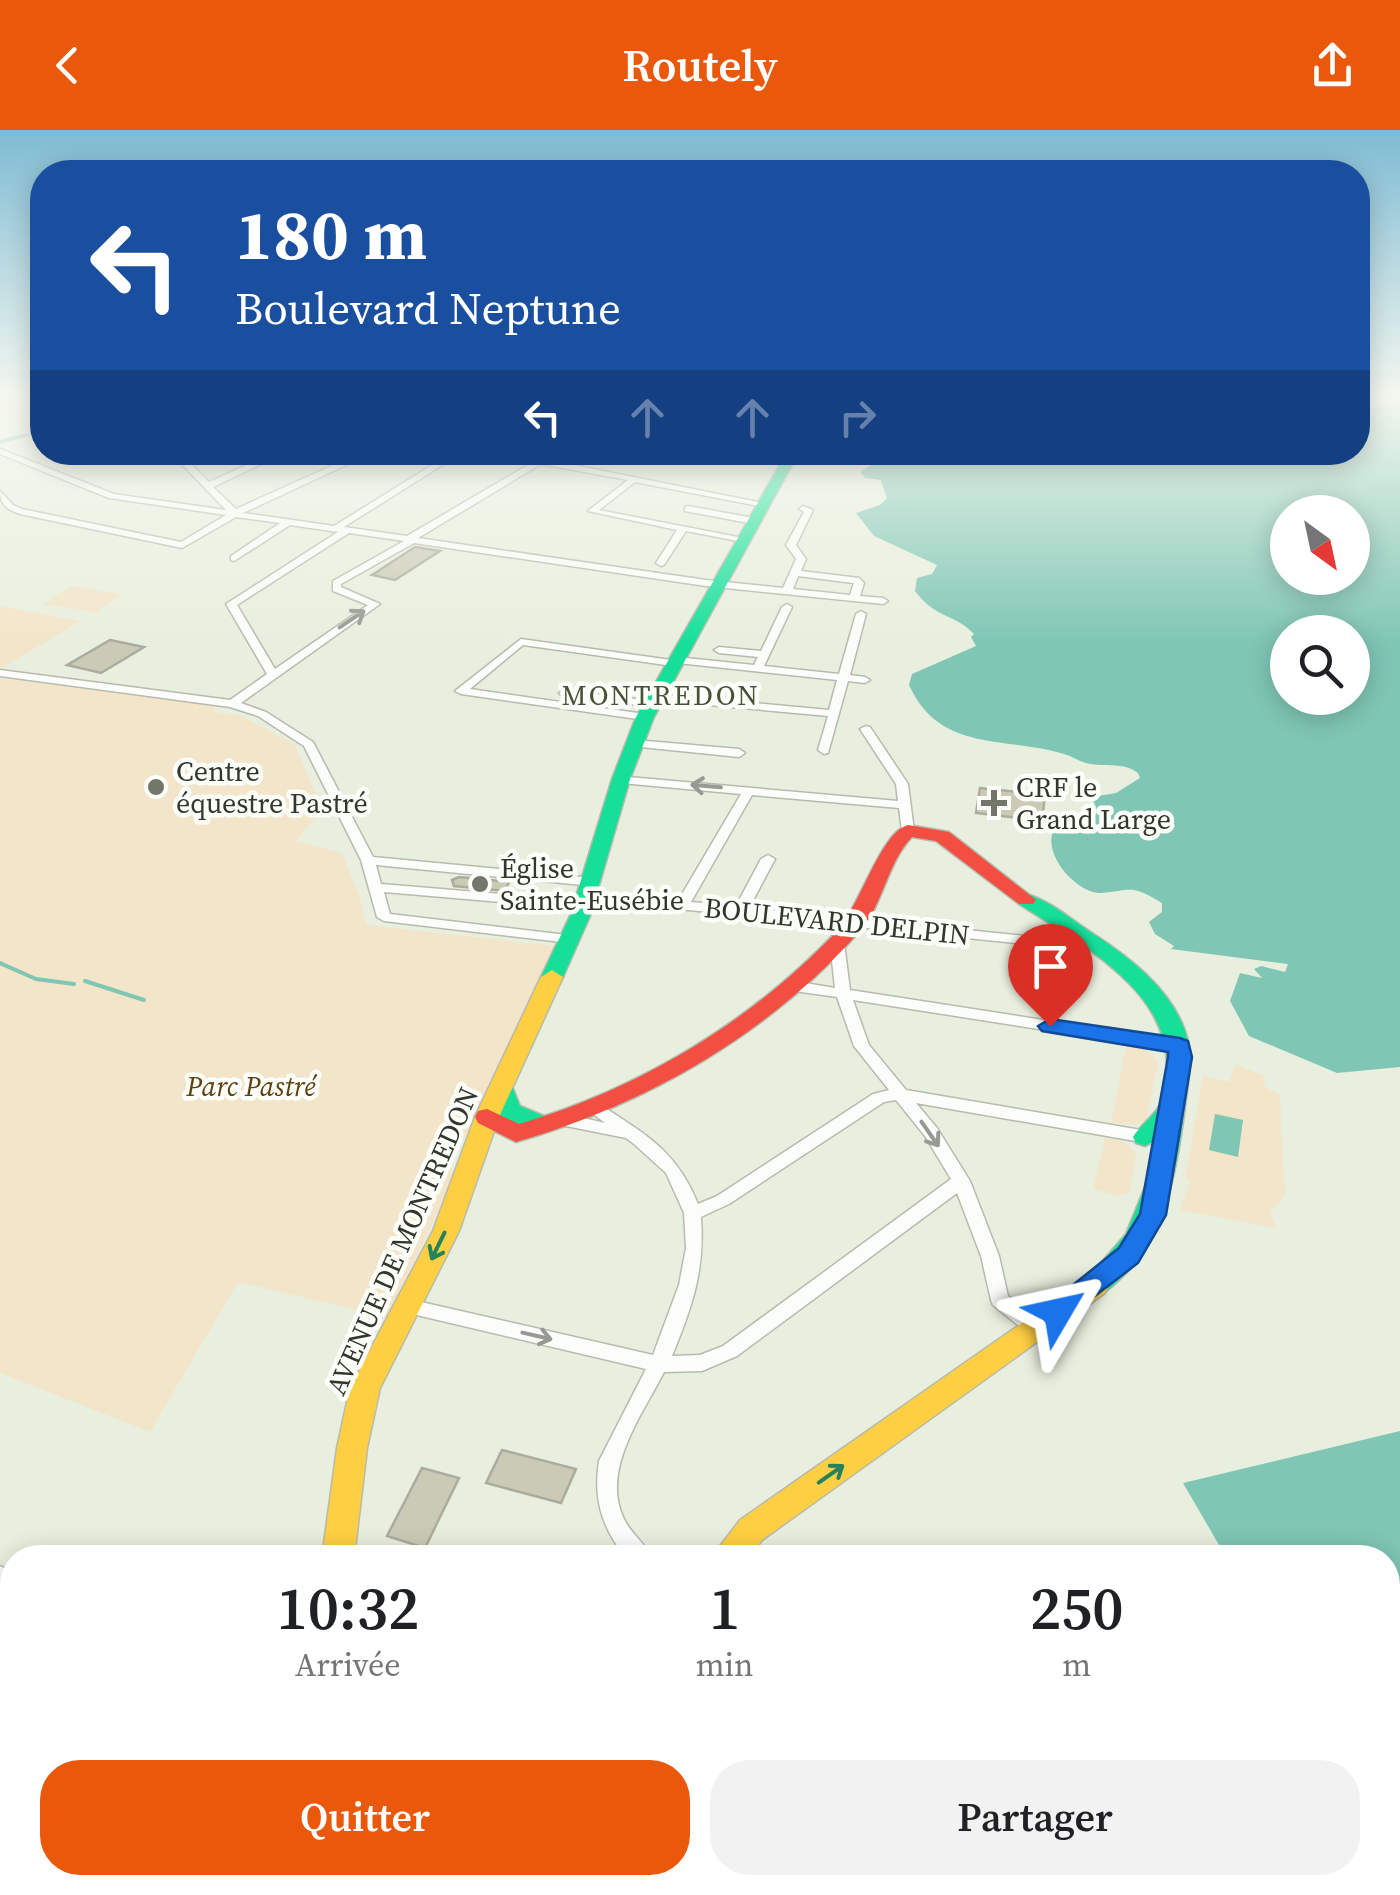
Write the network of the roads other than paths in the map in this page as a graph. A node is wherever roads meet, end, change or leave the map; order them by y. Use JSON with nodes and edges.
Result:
{"nodes":[{"id":1,"x":67,"y":479,"type":"edge"},
{"id":2,"x":201,"y":479,"type":"edge"},
{"id":3,"x":223,"y":479,"type":"edge"},
{"id":4,"x":311,"y":479,"type":"edge"},
{"id":5,"x":417,"y":479,"type":"edge"},
{"id":6,"x":510,"y":479,"type":"edge"},
{"id":7,"x":606,"y":479,"type":"edge"},
{"id":8,"x":780,"y":479,"type":"edge"},
{"id":9,"x":631,"y":482,"type":"dead end"},
{"id":10,"x":208,"y":486,"type":"junction"},
{"id":11,"x":0,"y":494,"type":"edge"},
{"id":12,"x":688,"y":509,"type":"dead end"},
{"id":13,"x":803,"y":509,"type":"dead end"},
{"id":14,"x":236,"y":514,"type":"junction"},
{"id":15,"x":754,"y":521,"type":"junction"},
{"id":16,"x":288,"y":522,"type":"junction"},
{"id":17,"x":682,"y":528,"type":"junction"},
{"id":18,"x":340,"y":530,"type":"junction"},
{"id":19,"x":411,"y":540,"type":"junction"},
{"id":20,"x":234,"y":558,"type":"dead end"},
{"id":21,"x":661,"y":564,"type":"dead end"},
{"id":22,"x":795,"y":572,"type":"junction"},
{"id":23,"x":720,"y":585,"type":"junction"},
{"id":24,"x":786,"y":592,"type":"junction"},
{"id":25,"x":854,"y":598,"type":"junction"},
{"id":26,"x":883,"y":601,"type":"dead end"},
{"id":27,"x":787,"y":607,"type":"dead end"},
{"id":28,"x":860,"y":614,"type":"dead end"},
{"id":29,"x":719,"y":650,"type":"dead end"},
{"id":30,"x":764,"y":654,"type":"junction"},
{"id":31,"x":674,"y":661,"type":"junction"},
{"id":32,"x":758,"y":669,"type":"junction"},
{"id":33,"x":272,"y":673,"type":"junction"},
{"id":34,"x":0,"y":674,"type":"edge"},
{"id":35,"x":840,"y":678,"type":"junction"},
{"id":36,"x":864,"y":680,"type":"dead end"},
{"id":37,"x":565,"y":693,"type":"dead end"},
{"id":38,"x":232,"y":704,"type":"junction"},
{"id":39,"x":650,"y":706,"type":"junction"},
{"id":40,"x":826,"y":713,"type":"dead end"},
{"id":41,"x":866,"y":729,"type":"dead end"},
{"id":42,"x":635,"y":744,"type":"junction"},
{"id":43,"x":824,"y":750,"type":"dead end"},
{"id":44,"x":739,"y":753,"type":"dead end"},
{"id":45,"x":621,"y":779,"type":"junction"},
{"id":46,"x":749,"y":790,"type":"junction"},
{"id":47,"x":904,"y":805,"type":"junction"},
{"id":48,"x":908,"y":831,"type":"junction"},
{"id":49,"x":768,"y":859,"type":"dead end"},
{"id":50,"x":368,"y":860,"type":"junction"},
{"id":51,"x":374,"y":887,"type":"junction"},
{"id":52,"x":588,"y":894,"type":"junction"},
{"id":53,"x":682,"y":905,"type":"junction"},
{"id":54,"x":740,"y":911,"type":"junction"},
{"id":55,"x":855,"y":924,"type":"junction"},
{"id":56,"x":570,"y":938,"type":"junction"},
{"id":57,"x":1087,"y":941,"type":"junction"},
{"id":58,"x":837,"y":943,"type":"junction"},
{"id":59,"x":788,"y":985,"type":"junction"},
{"id":60,"x":843,"y":993,"type":"junction"},
{"id":61,"x":1180,"y":1046,"type":"junction"},
{"id":62,"x":503,"y":1090,"type":"junction"},
{"id":63,"x":897,"y":1094,"type":"junction"},
{"id":64,"x":592,"y":1107,"type":"junction"},
{"id":65,"x":487,"y":1116,"type":"junction"},
{"id":66,"x":566,"y":1120,"type":"junction"},
{"id":67,"x":535,"y":1122,"type":"junction"},
{"id":68,"x":508,"y":1131,"type":"junction"},
{"id":69,"x":626,"y":1134,"type":"junction"},
{"id":70,"x":1156,"y":1139,"type":"junction"},
{"id":71,"x":474,"y":1156,"type":"junction"},
{"id":72,"x":961,"y":1181,"type":"junction"},
{"id":73,"x":693,"y":1213,"type":"junction"},
{"id":74,"x":408,"y":1306,"type":"junction"},
{"id":75,"x":1036,"y":1329,"type":"junction"},
{"id":76,"x":656,"y":1364,"type":"junction"},
{"id":77,"x":340,"y":1545,"type":"edge"},
{"id":78,"x":628,"y":1545,"type":"edge"},
{"id":79,"x":739,"y":1545,"type":"edge"}],
"edges":[{"from":1,"to":14,"type":"street"},
{"from":2,"to":10,"type":"street"},
{"from":3,"to":10,"type":"street"},
{"from":4,"to":14,"type":"street"},
{"from":5,"to":18,"type":"street"},
{"from":6,"to":19,"type":"street"},
{"from":7,"to":15,"type":"street"},
{"from":8,"to":15,"type":"street","name":"AVENUE DE MONTREDON"},
{"from":9,"to":17,"type":"street"},
{"from":10,"to":14,"type":"street"},
{"from":11,"to":14,"type":"street"},
{"from":12,"to":15,"type":"street"},
{"from":13,"to":22,"type":"street"},
{"from":14,"to":16,"type":"street"},
{"from":15,"to":17,"type":"street"},
{"from":15,"to":23,"type":"street","name":"AVENUE DE MONTREDON"},
{"from":16,"to":18,"type":"street"},
{"from":16,"to":20,"type":"street"},
{"from":17,"to":21,"type":"street"},
{"from":18,"to":19,"type":"street"},
{"from":18,"to":33,"type":"street"},
{"from":19,"to":23,"type":"street"},
{"from":33,"to":19,"type":"street","one_way":true},
{"from":22,"to":24,"type":"street"},
{"from":22,"to":25,"type":"street"},
{"from":23,"to":24,"type":"street"},
{"from":23,"to":31,"type":"street","name":"AVENUE DE MONTREDON"},
{"from":24,"to":25,"type":"street"},
{"from":25,"to":26,"type":"street"},
{"from":27,"to":30,"type":"street"},
{"from":28,"to":35,"type":"street"},
{"from":29,"to":30,"type":"street"},
{"from":30,"to":32,"type":"street"},
{"from":31,"to":32,"type":"street"},
{"from":31,"to":39,"type":"street","name":"AVENUE DE MONTREDON"},
{"from":31,"to":39,"type":"street"},
{"from":32,"to":35,"type":"street"},
{"from":33,"to":38,"type":"street"},
{"from":34,"to":38,"type":"street"},
{"from":35,"to":36,"type":"street"},
{"from":35,"to":43,"type":"street"},
{"from":37,"to":39,"type":"street"},
{"from":38,"to":50,"type":"street"},
{"from":39,"to":40,"type":"street"},
{"from":39,"to":42,"type":"street","name":"AVENUE DE MONTREDON"},
{"from":41,"to":47,"type":"street"},
{"from":42,"to":44,"type":"street"},
{"from":42,"to":45,"type":"street","name":"AVENUE DE MONTREDON"},
{"from":46,"to":45,"type":"street","one_way":true},
{"from":45,"to":52,"type":"street","name":"AVENUE DE MONTREDON"},
{"from":46,"to":47,"type":"street"},
{"from":46,"to":53,"type":"street"},
{"from":47,"to":48,"type":"street"},
{"from":48,"to":55,"type":"street"},
{"from":48,"to":57,"type":"street"},
{"from":49,"to":54,"type":"street"},
{"from":50,"to":51,"type":"street"},
{"from":50,"to":52,"type":"street"},
{"from":51,"to":52,"type":"street"},
{"from":51,"to":56,"type":"street"},
{"from":52,"to":53,"type":"street","name":"BOULEVARD DELPIN"},
{"from":52,"to":56,"type":"street","name":"AVENUE DE MONTREDON"},
{"from":53,"to":54,"type":"street","name":"BOULEVARD DELPIN"},
{"from":54,"to":55,"type":"street","name":"BOULEVARD DELPIN"},
{"from":55,"to":57,"type":"street","name":"BOULEVARD DELPIN"},
{"from":55,"to":58,"type":"street"},
{"from":56,"to":62,"type":"street","name":"AVENUE DE MONTREDON"},
{"from":57,"to":61,"type":"street"},
{"from":58,"to":59,"type":"street"},
{"from":58,"to":60,"type":"street"},
{"from":59,"to":60,"type":"street"},
{"from":59,"to":64,"type":"street"},
{"from":60,"to":61,"type":"street"},
{"from":60,"to":63,"type":"street"},
{"from":61,"to":70,"type":"street"},
{"from":62,"to":65,"type":"street","name":"AVENUE DE MONTREDON"},
{"from":62,"to":67,"type":"street"},
{"from":63,"to":70,"type":"street"},
{"from":63,"to":72,"type":"street","one_way":true},
{"from":63,"to":73,"type":"street"},
{"from":64,"to":66,"type":"street"},
{"from":64,"to":67,"type":"street"},
{"from":64,"to":69,"type":"street"},
{"from":65,"to":68,"type":"street"},
{"from":65,"to":71,"type":"street","name":"AVENUE DE MONTREDON"},
{"from":66,"to":68,"type":"street"},
{"from":66,"to":69,"type":"street"},
{"from":67,"to":68,"type":"street"},
{"from":68,"to":71,"type":"street"},
{"from":69,"to":73,"type":"street"},
{"from":70,"to":75,"type":"street"},
{"from":71,"to":74,"type":"street","name":"AVENUE DE MONTREDON","one_way":true},
{"from":72,"to":75,"type":"street"},
{"from":72,"to":76,"type":"street"},
{"from":73,"to":76,"type":"street"},
{"from":74,"to":76,"type":"street","one_way":true},
{"from":74,"to":77,"type":"street","name":"AVENUE DE MONTREDON"},
{"from":79,"to":75,"type":"street","one_way":true},
{"from":76,"to":78,"type":"street"}]}
